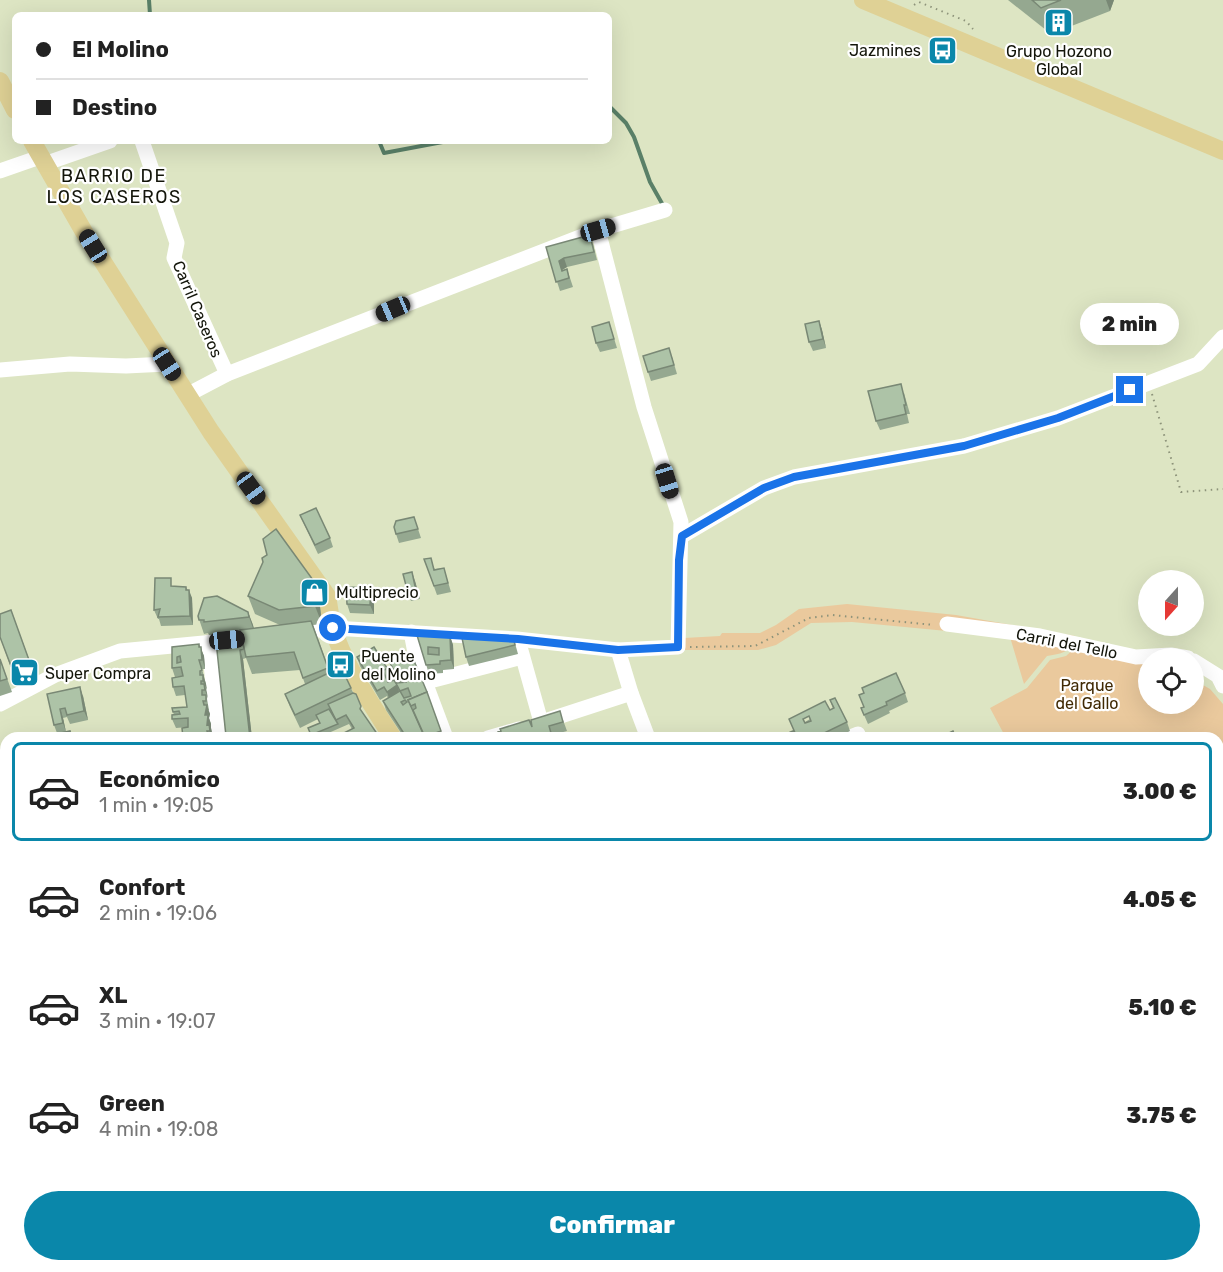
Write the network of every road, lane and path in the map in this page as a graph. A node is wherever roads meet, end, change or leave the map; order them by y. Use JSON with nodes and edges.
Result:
{"nodes":[{"id":1,"x":863,"y":0,"type":"edge"},
{"id":2,"x":0,"y":81,"type":"edge"},
{"id":3,"x":12,"y":104,"type":"edge"},
{"id":4,"x":34,"y":144,"type":"edge"},
{"id":5,"x":100,"y":144,"type":"edge"},
{"id":6,"x":143,"y":144,"type":"edge"},
{"id":7,"x":1223,"y":151,"type":"edge"},
{"id":8,"x":42,"y":161,"type":"junction"},
{"id":9,"x":0,"y":171,"type":"edge"},
{"id":10,"x":665,"y":210,"type":"dead end"},
{"id":11,"x":598,"y":230,"type":"junction"},
{"id":12,"x":1223,"y":337,"type":"edge"},
{"id":13,"x":167,"y":364,"type":"junction"},
{"id":14,"x":0,"y":370,"type":"edge"},
{"id":15,"x":227,"y":374,"type":"junction"},
{"id":16,"x":1149,"y":383,"type":"junction"},
{"id":17,"x":187,"y":394,"type":"junction"},
{"id":18,"x":1223,"y":489,"type":"edge"},
{"id":19,"x":682,"y":536,"type":"junction"},
{"id":20,"x":941,"y":624,"type":"joint"},
{"id":21,"x":333,"y":628,"type":"junction"},
{"id":22,"x":411,"y":632,"type":"junction"},
{"id":23,"x":275,"y":636,"type":"edge"},
{"id":24,"x":253,"y":638,"type":"edge"},
{"id":25,"x":518,"y":639,"type":"junction"},
{"id":26,"x":209,"y":642,"type":"junction"},
{"id":27,"x":678,"y":647,"type":"junction"},
{"id":28,"x":618,"y":650,"type":"junction"},
{"id":29,"x":522,"y":657,"type":"junction"},
{"id":30,"x":1138,"y":657,"type":"edge"},
{"id":31,"x":1204,"y":667,"type":"edge"},
{"id":32,"x":426,"y":682,"type":"junction"},
{"id":33,"x":1223,"y":685,"type":"edge"},
{"id":34,"x":631,"y":693,"type":"junction"},
{"id":35,"x":0,"y":704,"type":"edge"},
{"id":36,"x":542,"y":722,"type":"junction"},
{"id":37,"x":217,"y":732,"type":"edge"},
{"id":38,"x":389,"y":732,"type":"edge"},
{"id":39,"x":444,"y":732,"type":"edge"},
{"id":40,"x":509,"y":732,"type":"edge"},
{"id":41,"x":646,"y":732,"type":"edge"}],
"edges":[{"from":1,"to":7,"type":"main road"},
{"from":2,"to":3,"type":"main road"},
{"from":4,"to":8,"type":"main road"},
{"from":5,"to":8,"type":"street"},
{"from":6,"to":15,"type":"street","name":"Carril Caseros"},
{"from":8,"to":9,"type":"street"},
{"from":8,"to":13,"type":"main road"},
{"from":10,"to":11,"type":"street"},
{"from":11,"to":15,"type":"street"},
{"from":11,"to":19,"type":"street"},
{"from":12,"to":16,"type":"street"},
{"from":13,"to":14,"type":"street"},
{"from":13,"to":17,"type":"main road"},
{"from":15,"to":17,"type":"street"},
{"from":16,"to":18,"type":"path"},
{"from":16,"to":19,"type":"street"},
{"from":17,"to":21,"type":"main road"},
{"from":19,"to":27,"type":"street"},
{"from":20,"to":27,"type":"path"},
{"from":20,"to":30,"type":"street","name":"Carril del Tello"},
{"from":21,"to":22,"type":"street"},
{"from":21,"to":23,"type":"street"},
{"from":21,"to":38,"type":"main road"},
{"from":22,"to":25,"type":"street"},
{"from":22,"to":32,"type":"street"},
{"from":24,"to":26,"type":"street"},
{"from":25,"to":28,"type":"street"},
{"from":25,"to":29,"type":"street"},
{"from":26,"to":35,"type":"street"},
{"from":26,"to":37,"type":"street"},
{"from":27,"to":28,"type":"street"},
{"from":28,"to":34,"type":"street"},
{"from":29,"to":32,"type":"street"},
{"from":29,"to":36,"type":"street"},
{"from":31,"to":33,"type":"street"},
{"from":32,"to":39,"type":"street"},
{"from":34,"to":36,"type":"street"},
{"from":34,"to":41,"type":"street"},
{"from":36,"to":40,"type":"street"}]}
